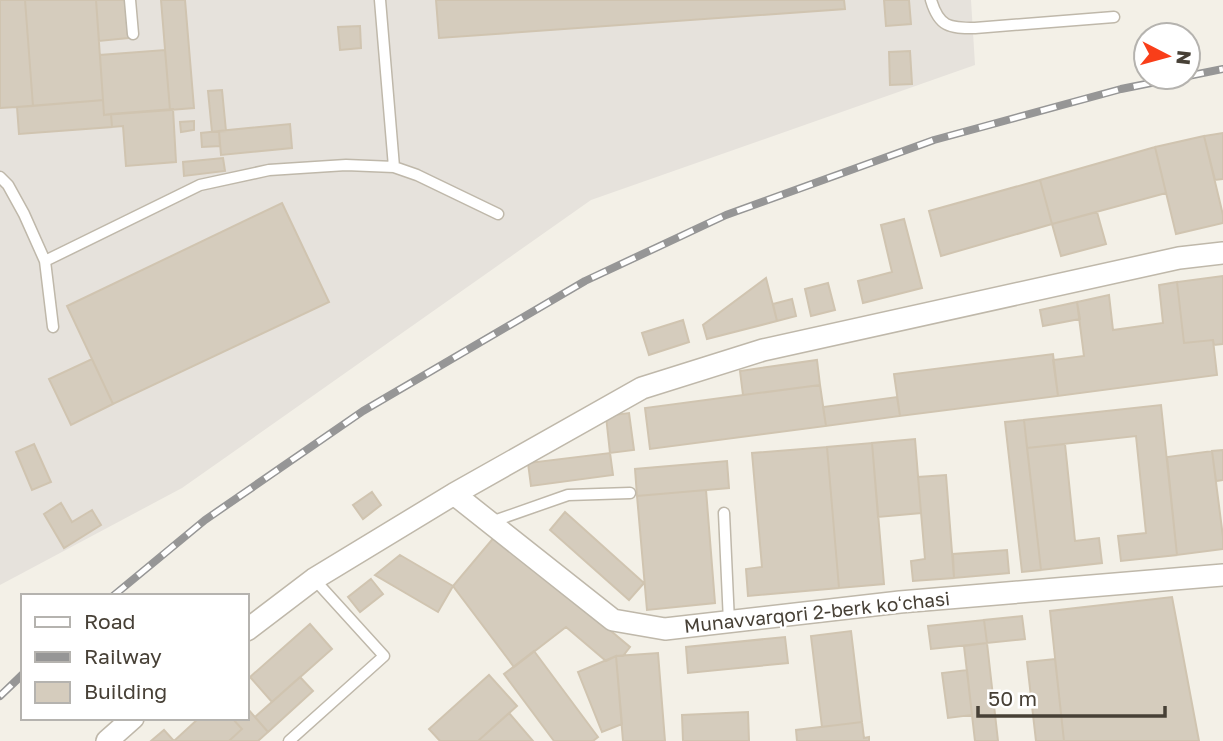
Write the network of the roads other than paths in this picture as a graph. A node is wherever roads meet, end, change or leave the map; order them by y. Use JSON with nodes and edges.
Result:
{"nodes":[{"id":1,"x":130,"y":0,"type":"edge"},
{"id":2,"x":380,"y":0,"type":"edge"},
{"id":3,"x":931,"y":0,"type":"edge"},
{"id":4,"x":1114,"y":17,"type":"dead end"},
{"id":5,"x":133,"y":34,"type":"dead end"},
{"id":6,"x":394,"y":167,"type":"junction"},
{"id":7,"x":0,"y":177,"type":"edge"},
{"id":8,"x":498,"y":214,"type":"dead end"},
{"id":9,"x":1223,"y":253,"type":"edge"},
{"id":10,"x":45,"y":261,"type":"junction"},
{"id":11,"x":53,"y":327,"type":"dead end"},
{"id":12,"x":630,"y":493,"type":"dead end"},
{"id":13,"x":454,"y":494,"type":"junction"},
{"id":14,"x":723,"y":513,"type":"dead end"},
{"id":15,"x":491,"y":522,"type":"junction"},
{"id":16,"x":1223,"y":575,"type":"edge"},
{"id":17,"x":314,"y":579,"type":"junction"},
{"id":18,"x":729,"y":622,"type":"junction"},
{"id":19,"x":248,"y":629,"type":"edge"},
{"id":20,"x":131,"y":720,"type":"edge"},
{"id":21,"x":107,"y":741,"type":"edge"},
{"id":22,"x":289,"y":741,"type":"edge"}],
"edges":[{"from":1,"to":5,"type":"lane"},
{"from":2,"to":6,"type":"lane"},
{"from":3,"to":4,"type":"lane"},
{"from":6,"to":8,"type":"lane"},
{"from":6,"to":10,"type":"lane"},
{"from":7,"to":10,"type":"lane"},
{"from":9,"to":13,"type":"street"},
{"from":10,"to":11,"type":"lane"},
{"from":12,"to":15,"type":"lane"},
{"from":13,"to":15,"type":"street","name":"Munavvarqori 2-berk koʻchasi"},
{"from":13,"to":17,"type":"street"},
{"from":14,"to":18,"type":"lane"},
{"from":15,"to":18,"type":"street","name":"Munavvarqori 2-berk koʻchasi"},
{"from":16,"to":18,"type":"street","name":"Munavvarqori 2-berk koʻchasi"},
{"from":17,"to":19,"type":"street"},
{"from":17,"to":22,"type":"lane"},
{"from":20,"to":21,"type":"street"}]}
